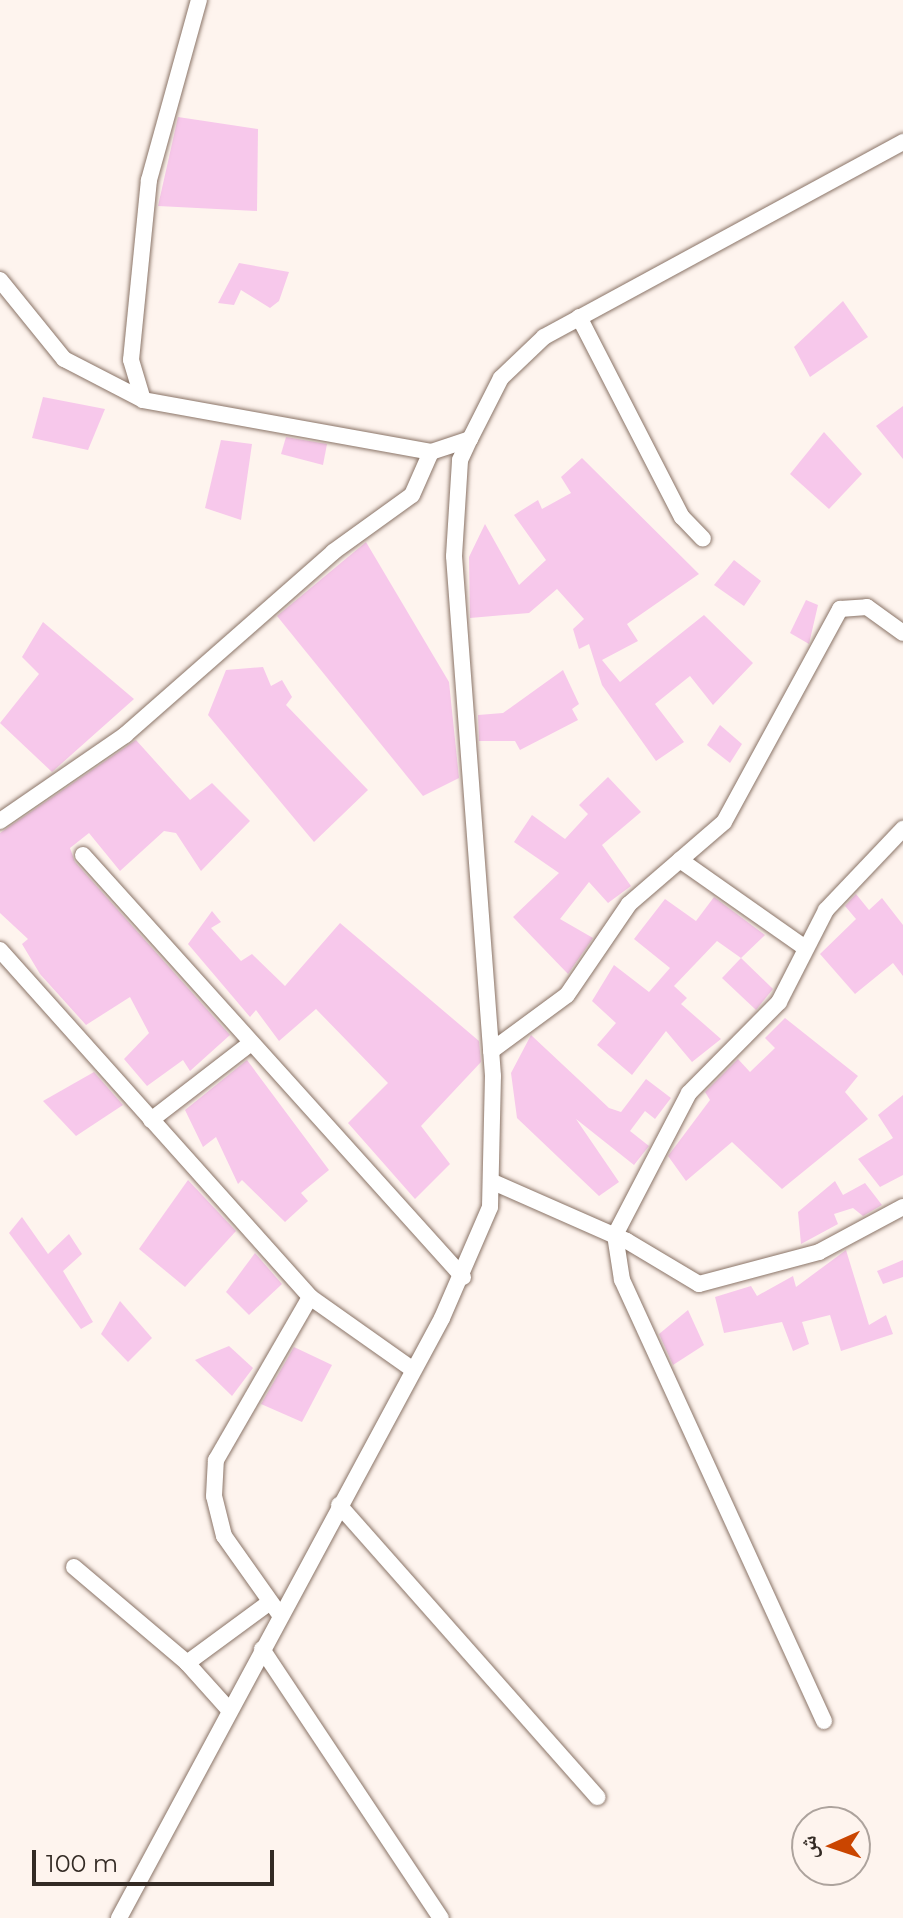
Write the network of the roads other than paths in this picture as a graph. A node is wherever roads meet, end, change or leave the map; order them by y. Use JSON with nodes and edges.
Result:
{"nodes":[{"id":1,"x":199,"y":0,"type":"edge"},
{"id":2,"x":903,"y":142,"type":"edge"},
{"id":3,"x":0,"y":280,"type":"edge"},
{"id":4,"x":579,"y":317,"type":"junction"},
{"id":5,"x":143,"y":400,"type":"junction"},
{"id":6,"x":470,"y":439,"type":"junction"},
{"id":7,"x":431,"y":452,"type":"junction"},
{"id":8,"x":703,"y":539,"type":"dead end"},
{"id":9,"x":903,"y":633,"type":"edge"},
{"id":10,"x":0,"y":821,"type":"edge"},
{"id":11,"x":903,"y":829,"type":"edge"},
{"id":12,"x":83,"y":855,"type":"dead end"},
{"id":13,"x":680,"y":860,"type":"junction"},
{"id":14,"x":805,"y":948,"type":"junction"},
{"id":15,"x":0,"y":950,"type":"edge"},
{"id":16,"x":251,"y":1043,"type":"junction"},
{"id":17,"x":491,"y":1051,"type":"junction"},
{"id":18,"x":151,"y":1120,"type":"junction"},
{"id":19,"x":493,"y":1182,"type":"junction"},
{"id":20,"x":903,"y":1207,"type":"edge"},
{"id":21,"x":615,"y":1235,"type":"junction"},
{"id":22,"x":463,"y":1277,"type":"junction"},
{"id":23,"x":310,"y":1297,"type":"junction"},
{"id":24,"x":412,"y":1369,"type":"junction"},
{"id":25,"x":339,"y":1505,"type":"junction"},
{"id":26,"x":74,"y":1567,"type":"dead end"},
{"id":27,"x":275,"y":1608,"type":"junction"},
{"id":28,"x":262,"y":1649,"type":"junction"},
{"id":29,"x":187,"y":1663,"type":"junction"},
{"id":30,"x":230,"y":1711,"type":"junction"},
{"id":31,"x":824,"y":1721,"type":"dead end"},
{"id":32,"x":597,"y":1797,"type":"dead end"},
{"id":33,"x":119,"y":1918,"type":"edge"},
{"id":34,"x":441,"y":1918,"type":"edge"}],
"edges":[{"from":1,"to":5,"type":"street"},
{"from":2,"to":4,"type":"street"},
{"from":3,"to":5,"type":"street"},
{"from":4,"to":6,"type":"street"},
{"from":4,"to":8,"type":"street"},
{"from":5,"to":7,"type":"street"},
{"from":6,"to":7,"type":"street"},
{"from":6,"to":17,"type":"street"},
{"from":7,"to":10,"type":"street"},
{"from":9,"to":13,"type":"street"},
{"from":11,"to":14,"type":"street"},
{"from":12,"to":16,"type":"street"},
{"from":13,"to":14,"type":"street"},
{"from":13,"to":17,"type":"street"},
{"from":14,"to":21,"type":"street"},
{"from":15,"to":18,"type":"street"},
{"from":16,"to":18,"type":"street"},
{"from":16,"to":22,"type":"street"},
{"from":17,"to":19,"type":"street"},
{"from":18,"to":23,"type":"street"},
{"from":19,"to":21,"type":"street"},
{"from":19,"to":22,"type":"street"},
{"from":20,"to":21,"type":"street"},
{"from":21,"to":31,"type":"street"},
{"from":22,"to":24,"type":"street"},
{"from":23,"to":24,"type":"street"},
{"from":23,"to":27,"type":"street"},
{"from":24,"to":25,"type":"street"},
{"from":25,"to":27,"type":"street"},
{"from":25,"to":32,"type":"street"},
{"from":26,"to":29,"type":"street"},
{"from":27,"to":28,"type":"street"},
{"from":27,"to":29,"type":"street"},
{"from":28,"to":30,"type":"street"},
{"from":28,"to":34,"type":"street"},
{"from":29,"to":30,"type":"street"},
{"from":30,"to":33,"type":"street"}]}
